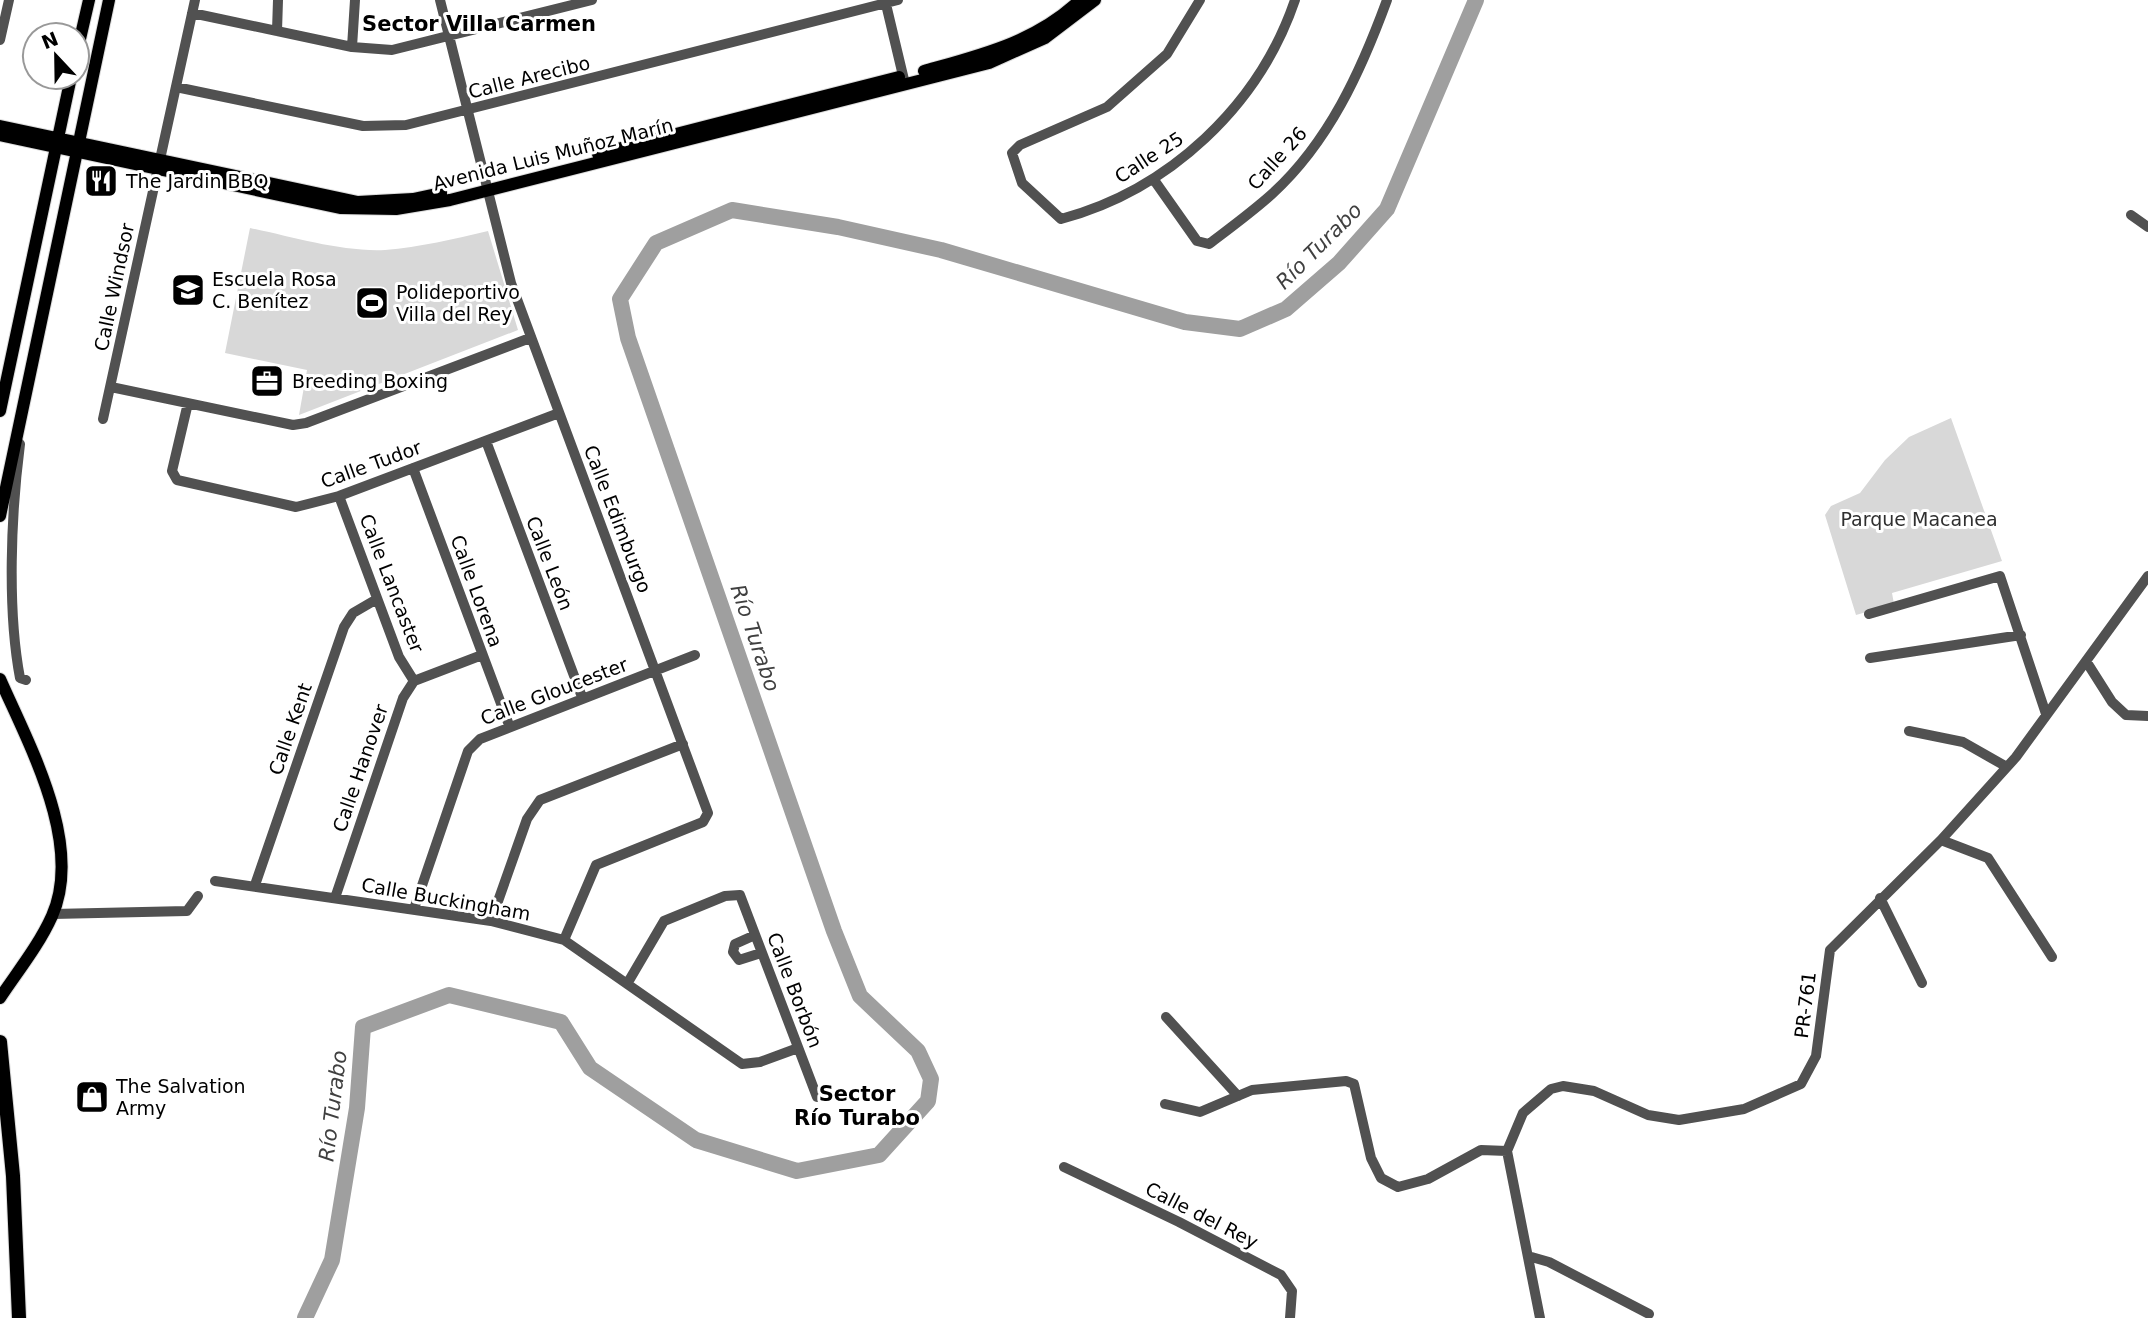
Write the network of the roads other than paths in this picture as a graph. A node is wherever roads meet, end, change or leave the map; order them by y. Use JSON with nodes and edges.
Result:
{"nodes":[{"id":1,"x":9,"y":0,"type":"edge"},
{"id":2,"x":89,"y":0,"type":"edge"},
{"id":3,"x":109,"y":0,"type":"edge"},
{"id":4,"x":195,"y":0,"type":"edge"},
{"id":5,"x":278,"y":0,"type":"edge"},
{"id":6,"x":355,"y":0,"type":"edge"},
{"id":7,"x":440,"y":0,"type":"edge"},
{"id":8,"x":592,"y":0,"type":"edge"},
{"id":9,"x":898,"y":0,"type":"edge"},
{"id":10,"x":1080,"y":0,"type":"edge"},
{"id":11,"x":1095,"y":0,"type":"edge"},
{"id":12,"x":1200,"y":0,"type":"edge"},
{"id":13,"x":1295,"y":0,"type":"edge"},
{"id":14,"x":1387,"y":0,"type":"edge"},
{"id":15,"x":886,"y":2,"type":"edge"},
{"id":16,"x":192,"y":13,"type":"junction"},
{"id":17,"x":84,"y":21,"type":"edge"},
{"id":18,"x":277,"y":31,"type":"junction"},
{"id":19,"x":449,"y":36,"type":"junction"},
{"id":20,"x":0,"y":40,"type":"edge"},
{"id":21,"x":352,"y":47,"type":"junction"},
{"id":22,"x":904,"y":80,"type":"junction"},
{"id":23,"x":176,"y":87,"type":"junction"},
{"id":24,"x":68,"y":91,"type":"edge"},
{"id":25,"x":468,"y":110,"type":"junction"},
{"id":26,"x":0,"y":126,"type":"edge"},
{"id":27,"x":0,"y":135,"type":"edge"},
{"id":28,"x":56,"y":143,"type":"junction"},
{"id":29,"x":77,"y":147,"type":"junction"},
{"id":30,"x":157,"y":165,"type":"junction"},
{"id":31,"x":1154,"y":180,"type":"junction"},
{"id":32,"x":487,"y":187,"type":"junction"},
{"id":33,"x":2131,"y":215,"type":"dead end"},
{"id":34,"x":2148,"y":227,"type":"edge"},
{"id":35,"x":530,"y":338,"type":"junction"},
{"id":36,"x":111,"y":387,"type":"junction"},
{"id":37,"x":26,"y":391,"type":"junction"},
{"id":38,"x":188,"y":403,"type":"junction"},
{"id":39,"x":0,"y":411,"type":"edge"},
{"id":40,"x":559,"y":413,"type":"junction"},
{"id":41,"x":103,"y":419,"type":"dead end"},
{"id":42,"x":486,"y":441,"type":"junction"},
{"id":43,"x":412,"y":468,"type":"junction"},
{"id":44,"x":340,"y":496,"type":"junction"},
{"id":45,"x":0,"y":516,"type":"edge"},
{"id":46,"x":0,"y":544,"type":"edge"},
{"id":47,"x":13,"y":547,"type":"junction"},
{"id":48,"x":2148,"y":576,"type":"edge"},
{"id":49,"x":377,"y":600,"type":"junction"},
{"id":50,"x":1869,"y":614,"type":"dead end"},
{"id":51,"x":2021,"y":635,"type":"junction"},
{"id":52,"x":482,"y":655,"type":"junction"},
{"id":53,"x":695,"y":655,"type":"dead end"},
{"id":54,"x":1870,"y":658,"type":"dead end"},
{"id":55,"x":2086,"y":662,"type":"junction"},
{"id":56,"x":656,"y":670,"type":"junction"},
{"id":57,"x":0,"y":679,"type":"edge"},
{"id":58,"x":26,"y":680,"type":"dead end"},
{"id":59,"x":414,"y":681,"type":"junction"},
{"id":60,"x":582,"y":697,"type":"junction"},
{"id":61,"x":2046,"y":715,"type":"junction"},
{"id":62,"x":2148,"y":716,"type":"edge"},
{"id":63,"x":509,"y":725,"type":"junction"},
{"id":64,"x":1909,"y":731,"type":"dead end"},
{"id":65,"x":683,"y":744,"type":"junction"},
{"id":66,"x":2007,"y":767,"type":"junction"},
{"id":67,"x":1941,"y":840,"type":"junction"},
{"id":68,"x":215,"y":881,"type":"dead end"},
{"id":69,"x":255,"y":885,"type":"junction"},
{"id":70,"x":198,"y":896,"type":"dead end"},
{"id":71,"x":335,"y":898,"type":"junction"},
{"id":72,"x":1881,"y":898,"type":"junction"},
{"id":73,"x":414,"y":909,"type":"junction"},
{"id":74,"x":53,"y":914,"type":"junction"},
{"id":75,"x":491,"y":921,"type":"junction"},
{"id":76,"x":755,"y":935,"type":"junction"},
{"id":77,"x":564,"y":940,"type":"junction"},
{"id":78,"x":761,"y":953,"type":"junction"},
{"id":79,"x":2052,"y":957,"type":"dead end"},
{"id":80,"x":1922,"y":983,"type":"dead end"},
{"id":81,"x":627,"y":984,"type":"junction"},
{"id":82,"x":0,"y":998,"type":"edge"},
{"id":83,"x":1166,"y":1017,"type":"dead end"},
{"id":84,"x":0,"y":1042,"type":"edge"},
{"id":85,"x":798,"y":1048,"type":"junction"},
{"id":86,"x":1238,"y":1096,"type":"junction"},
{"id":87,"x":817,"y":1097,"type":"dead end"},
{"id":88,"x":1165,"y":1104,"type":"dead end"},
{"id":89,"x":1507,"y":1151,"type":"junction"},
{"id":90,"x":1064,"y":1167,"type":"dead end"},
{"id":91,"x":1528,"y":1256,"type":"junction"},
{"id":92,"x":1648,"y":1314,"type":"dead end"},
{"id":93,"x":19,"y":1318,"type":"edge"},
{"id":94,"x":1290,"y":1318,"type":"edge"},
{"id":95,"x":1540,"y":1318,"type":"edge"}],
"edges":[{"from":1,"to":20,"type":"street"},
{"from":2,"to":17,"type":"main road"},
{"from":3,"to":29,"type":"main road"},
{"from":4,"to":16,"type":"street","name":"Calle Windsor"},
{"from":5,"to":18,"type":"street"},
{"from":6,"to":21,"type":"street"},
{"from":7,"to":19,"type":"street","name":"Calle Edimburgo"},
{"from":8,"to":19,"type":"street"},
{"from":9,"to":15,"type":"street","name":"Calle Arecibo"},
{"from":10,"to":22,"type":"main road","name":"Avenida Luis Muñoz Marín"},
{"from":11,"to":22,"type":"main road","name":"Avenida Luis Muñoz Marín"},
{"from":12,"to":31,"type":"street","name":"Calle 25"},
{"from":13,"to":31,"type":"street","name":"Calle 25"},
{"from":14,"to":31,"type":"street","name":"Calle 26"},
{"from":15,"to":22,"type":"street"},
{"from":15,"to":25,"type":"street","name":"Calle Arecibo"},
{"from":16,"to":18,"type":"street"},
{"from":16,"to":23,"type":"street","name":"Calle Windsor"},
{"from":18,"to":21,"type":"street"},
{"from":19,"to":21,"type":"street"},
{"from":19,"to":25,"type":"street","name":"Calle Edimburgo"},
{"from":22,"to":32,"type":"main road","name":"Avenida Luis Muñoz Marín"},
{"from":23,"to":25,"type":"street","name":"Calle Arecibo"},
{"from":23,"to":30,"type":"street","name":"Calle Windsor"},
{"from":24,"to":28,"type":"main road"},
{"from":25,"to":32,"type":"street","name":"Calle Edimburgo"},
{"from":26,"to":28,"type":"main road","name":"Avenida Luis Muñoz Marín"},
{"from":27,"to":28,"type":"main road","name":"Avenida Luis Muñoz Marín"},
{"from":28,"to":29,"type":"main road","name":"Avenida Luis Muñoz Marín"},
{"from":28,"to":39,"type":"main road"},
{"from":29,"to":30,"type":"main road","name":"Avenida Luis Muñoz Marín"},
{"from":29,"to":37,"type":"main road"},
{"from":30,"to":32,"type":"main road","name":"Avenida Luis Muñoz Marín"},
{"from":30,"to":36,"type":"street","name":"Calle Windsor"},
{"from":32,"to":35,"type":"street","name":"Calle Edimburgo"},
{"from":33,"to":34,"type":"street"},
{"from":35,"to":38,"type":"street"},
{"from":35,"to":40,"type":"street","name":"Calle Edimburgo"},
{"from":36,"to":38,"type":"street"},
{"from":36,"to":41,"type":"street","name":"Calle Windsor"},
{"from":37,"to":45,"type":"main road"},
{"from":37,"to":47,"type":"street"},
{"from":38,"to":44,"type":"street","name":"Calle Tudor"},
{"from":40,"to":42,"type":"street","name":"Calle Tudor"},
{"from":40,"to":56,"type":"street","name":"Calle Edimburgo"},
{"from":42,"to":43,"type":"street","name":"Calle Tudor"},
{"from":42,"to":60,"type":"street","name":"Calle León"},
{"from":43,"to":44,"type":"street","name":"Calle Tudor"},
{"from":43,"to":52,"type":"street","name":"Calle Lorena"},
{"from":44,"to":49,"type":"street","name":"Calle Lancaster"},
{"from":46,"to":47,"type":"street"},
{"from":47,"to":58,"type":"street"},
{"from":48,"to":55,"type":"street","name":"PR-761","number":"PR-761"},
{"from":49,"to":59,"type":"street","name":"Calle Lancaster"},
{"from":49,"to":69,"type":"street","name":"Calle Kent"},
{"from":50,"to":51,"type":"street"},
{"from":51,"to":54,"type":"street"},
{"from":51,"to":61,"type":"street"},
{"from":52,"to":59,"type":"street"},
{"from":52,"to":63,"type":"street","name":"Calle Lorena"},
{"from":53,"to":56,"type":"street","name":"Calle Gloucester"},
{"from":55,"to":61,"type":"street","name":"PR-761","number":"PR-761"},
{"from":55,"to":62,"type":"street"},
{"from":56,"to":60,"type":"street","name":"Calle Gloucester"},
{"from":56,"to":65,"type":"street","name":"Calle Edimburgo"},
{"from":57,"to":74,"type":"main road"},
{"from":59,"to":71,"type":"street","name":"Calle Hanover"},
{"from":60,"to":63,"type":"street","name":"Calle Gloucester"},
{"from":61,"to":66,"type":"street","name":"PR-761","number":"PR-761"},
{"from":63,"to":73,"type":"street","name":"Calle Gloucester"},
{"from":64,"to":66,"type":"street"},
{"from":65,"to":75,"type":"street"},
{"from":65,"to":77,"type":"street","name":"Calle Edimburgo"},
{"from":66,"to":67,"type":"street","name":"PR-761","number":"PR-761"},
{"from":67,"to":72,"type":"street","name":"PR-761","number":"PR-761"},
{"from":67,"to":79,"type":"street"},
{"from":68,"to":69,"type":"street","name":"Calle Buckingham"},
{"from":69,"to":71,"type":"street","name":"Calle Buckingham"},
{"from":70,"to":74,"type":"street"},
{"from":71,"to":73,"type":"street","name":"Calle Buckingham"},
{"from":72,"to":80,"type":"street"},
{"from":72,"to":89,"type":"street","name":"PR-761","number":"PR-761"},
{"from":73,"to":75,"type":"street","name":"Calle Buckingham"},
{"from":74,"to":82,"type":"main road"},
{"from":75,"to":77,"type":"street","name":"Calle Buckingham"},
{"from":76,"to":78,"type":"street","name":"Calle Borbón"},
{"from":76,"to":78,"type":"street"},
{"from":76,"to":81,"type":"street","name":"Calle Borbón"},
{"from":77,"to":81,"type":"street","name":"Calle Buckingham"},
{"from":78,"to":85,"type":"street","name":"Calle Borbón"},
{"from":81,"to":85,"type":"street","name":"Calle Buckingham"},
{"from":83,"to":86,"type":"street"},
{"from":84,"to":93,"type":"highway"},
{"from":85,"to":87,"type":"street","name":"Calle Borbón"},
{"from":86,"to":88,"type":"street"},
{"from":86,"to":89,"type":"street"},
{"from":89,"to":91,"type":"street"},
{"from":90,"to":94,"type":"street","name":"Calle del Rey"},
{"from":91,"to":92,"type":"street"},
{"from":91,"to":95,"type":"street"}]}
